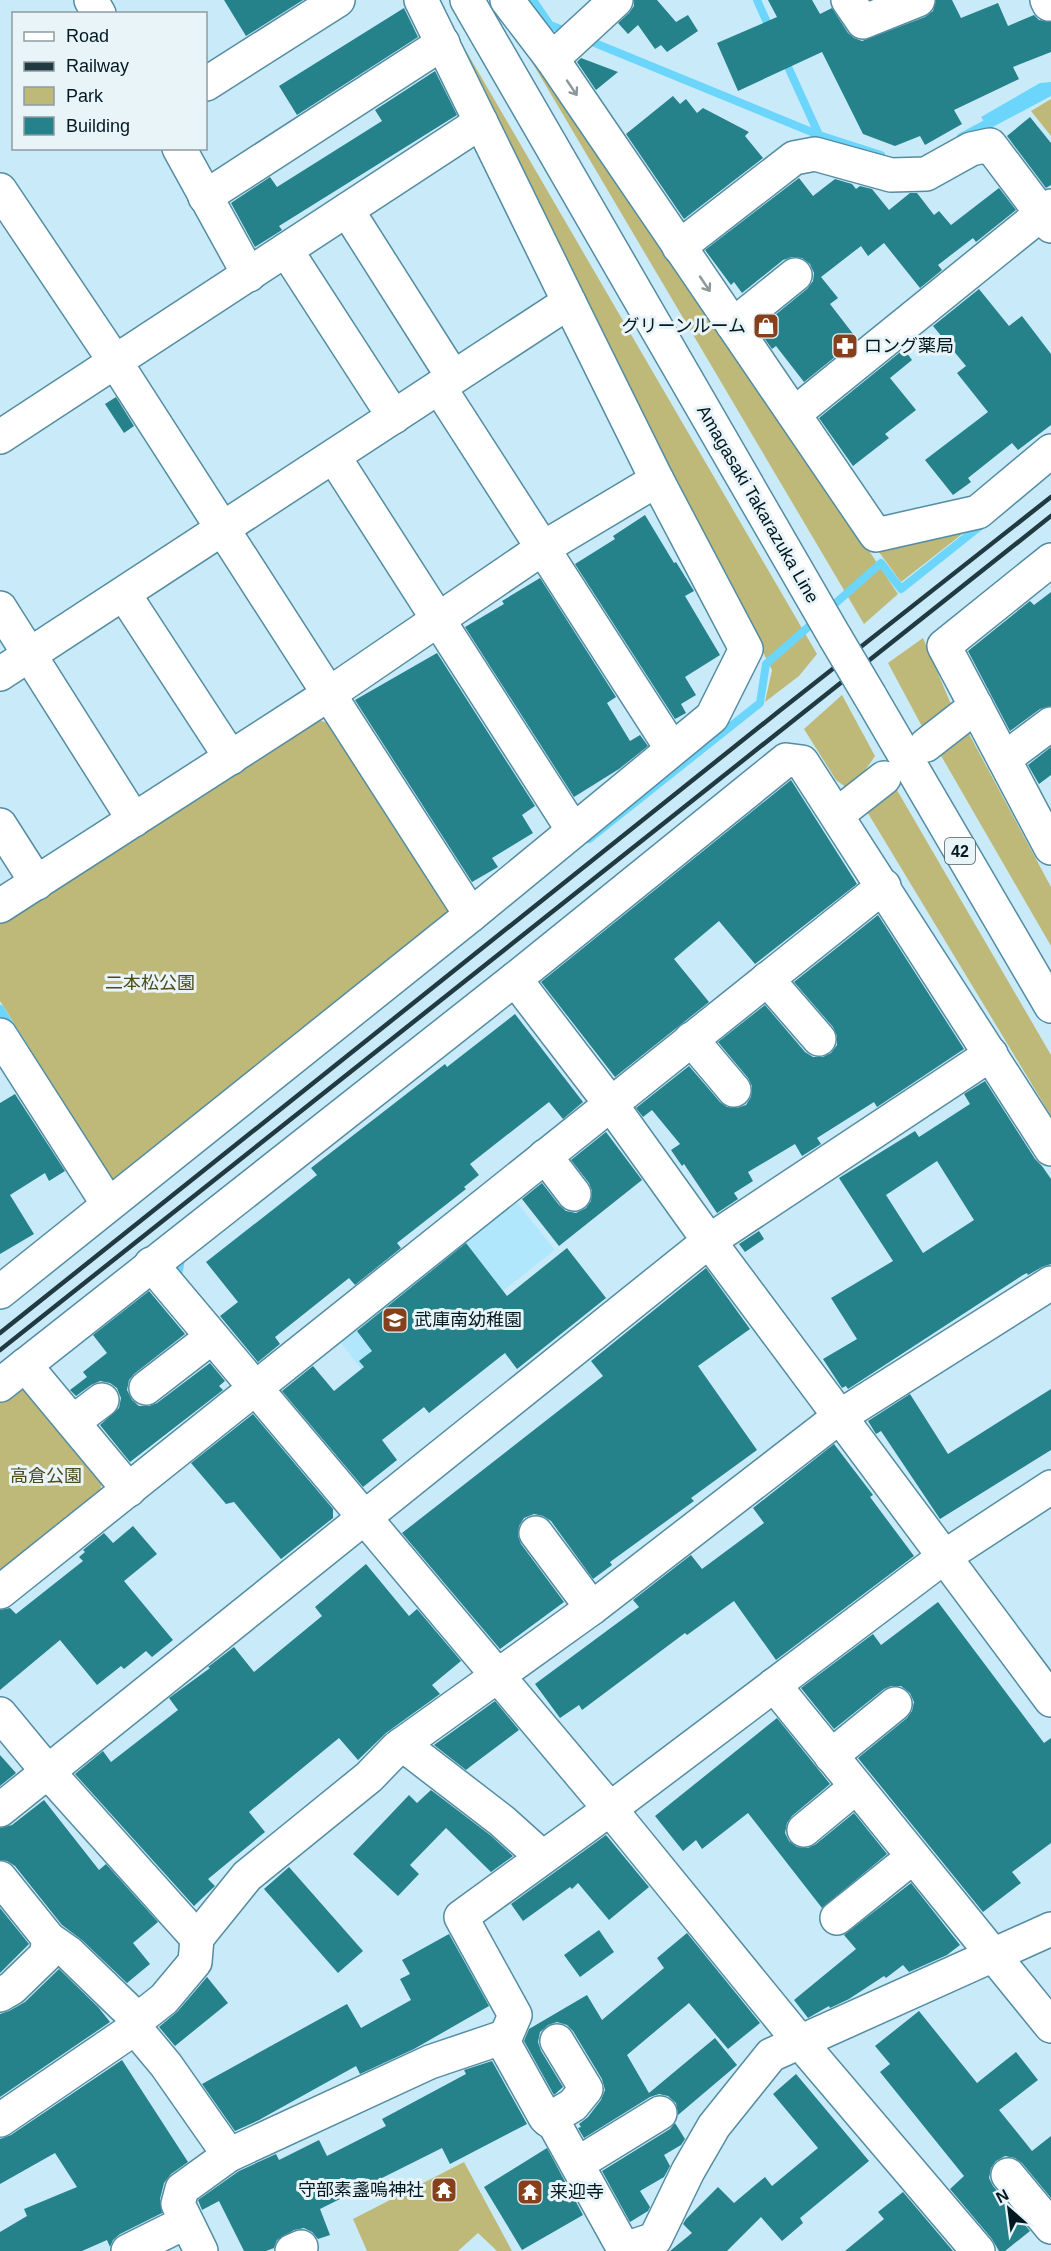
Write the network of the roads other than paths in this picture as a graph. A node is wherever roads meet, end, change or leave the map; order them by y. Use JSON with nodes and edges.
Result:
{"nodes":[{"id":1,"x":338,"y":0,"type":"edge"},
{"id":2,"x":421,"y":0,"type":"edge"},
{"id":3,"x":467,"y":0,"type":"edge"},
{"id":4,"x":507,"y":0,"type":"edge"},
{"id":5,"x":616,"y":0,"type":"edge"},
{"id":6,"x":848,"y":0,"type":"edge"},
{"id":7,"x":918,"y":0,"type":"edge"},
{"id":8,"x":442,"y":43,"type":"junction"},
{"id":9,"x":569,"y":43,"type":"junction"},
{"id":10,"x":207,"y":83,"type":"edge"},
{"id":11,"x":481,"y":122,"type":"junction"},
{"id":12,"x":180,"y":150,"type":"edge"},
{"id":13,"x":1,"y":193,"type":"edge"},
{"id":14,"x":205,"y":197,"type":"junction"},
{"id":15,"x":346,"y":210,"type":"junction"},
{"id":16,"x":1048,"y":215,"type":"edge"},
{"id":17,"x":679,"y":247,"type":"junction"},
{"id":18,"x":286,"y":250,"type":"junction"},
{"id":19,"x":249,"y":275,"type":"junction"},
{"id":20,"x":795,"y":275,"type":"dead end"},
{"id":21,"x":569,"y":302,"type":"junction"},
{"id":22,"x":733,"y":325,"type":"junction"},
{"id":23,"x":116,"y":363,"type":"junction"},
{"id":24,"x":446,"y":382,"type":"junction"},
{"id":25,"x":794,"y":414,"type":"junction"},
{"id":26,"x":394,"y":417,"type":"junction"},
{"id":27,"x":0,"y":437,"type":"edge"},
{"id":28,"x":1051,"y":451,"type":"edge"},
{"id":29,"x":334,"y":457,"type":"junction"},
{"id":30,"x":657,"y":480,"type":"junction"},
{"id":31,"x":221,"y":529,"type":"junction"},
{"id":32,"x":543,"y":548,"type":"junction"},
{"id":33,"x":1051,"y":560,"type":"edge"},
{"id":34,"x":124,"y":594,"type":"junction"},
{"id":35,"x":0,"y":608,"type":"edge"},
{"id":36,"x":438,"y":620,"type":"junction"},
{"id":37,"x":30,"y":655,"type":"junction"},
{"id":38,"x":0,"y":674,"type":"edge"},
{"id":39,"x":329,"y":694,"type":"junction"},
{"id":40,"x":976,"y":706,"type":"junction"},
{"id":41,"x":1051,"y":724,"type":"edge"},
{"id":42,"x":926,"y":746,"type":"dead end"},
{"id":43,"x":672,"y":749,"type":"junction"},
{"id":44,"x":231,"y":758,"type":"junction"},
{"id":45,"x":1004,"y":759,"type":"junction"},
{"id":46,"x":884,"y":778,"type":"dead end"},
{"id":47,"x":1042,"y":805,"type":"edge"},
{"id":48,"x":838,"y":814,"type":"junction"},
{"id":49,"x":134,"y":820,"type":"junction"},
{"id":50,"x":0,"y":825,"type":"edge"},
{"id":51,"x":573,"y":830,"type":"junction"},
{"id":52,"x":1051,"y":848,"type":"edge"},
{"id":53,"x":37,"y":883,"type":"junction"},
{"id":54,"x":884,"y":886,"type":"junction"},
{"id":55,"x":0,"y":906,"type":"edge"},
{"id":56,"x":471,"y":915,"type":"junction"},
{"id":57,"x":515,"y":979,"type":"junction"},
{"id":58,"x":767,"y":979,"type":"junction"},
{"id":59,"x":1051,"y":1006,"type":"edge"},
{"id":60,"x":0,"y":1035,"type":"edge"},
{"id":61,"x":691,"y":1039,"type":"junction"},
{"id":62,"x":819,"y":1039,"type":"dead end"},
{"id":63,"x":991,"y":1054,"type":"junction"},
{"id":64,"x":10,"y":1076,"type":"edge"},
{"id":65,"x":734,"y":1090,"type":"dead end"},
{"id":66,"x":610,"y":1103,"type":"junction"},
{"id":67,"x":1051,"y":1149,"type":"edge"},
{"id":68,"x":545,"y":1156,"type":"junction"},
{"id":69,"x":574,"y":1194,"type":"dead end"},
{"id":70,"x":108,"y":1204,"type":"junction"},
{"id":71,"x":709,"y":1241,"type":"junction"},
{"id":72,"x":151,"y":1264,"type":"junction"},
{"id":73,"x":1051,"y":1283,"type":"edge"},
{"id":74,"x":0,"y":1292,"type":"edge"},
{"id":75,"x":212,"y":1337,"type":"junction"},
{"id":76,"x":12,"y":1375,"type":"edge"},
{"id":77,"x":146,"y":1388,"type":"dead end"},
{"id":78,"x":255,"y":1389,"type":"junction"},
{"id":79,"x":102,"y":1400,"type":"dead end"},
{"id":80,"x":839,"y":1417,"type":"junction"},
{"id":81,"x":73,"y":1422,"type":"junction"},
{"id":82,"x":1051,"y":1487,"type":"edge"},
{"id":83,"x":129,"y":1490,"type":"junction"},
{"id":84,"x":364,"y":1519,"type":"junction"},
{"id":85,"x":536,"y":1533,"type":"dead end"},
{"id":86,"x":945,"y":1557,"type":"junction"},
{"id":87,"x":0,"y":1592,"type":"edge"},
{"id":88,"x":592,"y":1608,"type":"junction"},
{"id":89,"x":497,"y":1675,"type":"junction"},
{"id":90,"x":774,"y":1685,"type":"junction"},
{"id":91,"x":1051,"y":1700,"type":"edge"},
{"id":92,"x":895,"y":1704,"type":"dead end"},
{"id":93,"x":0,"y":1714,"type":"edge"},
{"id":94,"x":402,"y":1744,"type":"junction"},
{"id":95,"x":831,"y":1756,"type":"junction"},
{"id":96,"x":48,"y":1772,"type":"junction"},
{"id":97,"x":856,"y":1786,"type":"junction"},
{"id":98,"x":610,"y":1809,"type":"junction"},
{"id":99,"x":0,"y":1810,"type":"edge"},
{"id":100,"x":804,"y":1830,"type":"dead end"},
{"id":101,"x":543,"y":1857,"type":"junction"},
{"id":102,"x":914,"y":1857,"type":"junction"},
{"id":103,"x":0,"y":1878,"type":"edge"},
{"id":104,"x":837,"y":1918,"type":"dead end"},
{"id":105,"x":1051,"y":1929,"type":"edge"},
{"id":106,"x":196,"y":1938,"type":"junction"},
{"id":107,"x":49,"y":1940,"type":"junction"},
{"id":108,"x":993,"y":1956,"type":"junction"},
{"id":109,"x":0,"y":1995,"type":"edge"},
{"id":110,"x":1051,"y":2026,"type":"edge"},
{"id":111,"x":135,"y":2028,"type":"junction"},
{"id":112,"x":501,"y":2038,"type":"junction"},
{"id":113,"x":557,"y":2041,"type":"dead end"},
{"id":114,"x":800,"y":2042,"type":"junction"},
{"id":115,"x":660,"y":2113,"type":"dead end"},
{"id":116,"x":0,"y":2120,"type":"edge"},
{"id":117,"x":548,"y":2120,"type":"junction"},
{"id":118,"x":229,"y":2155,"type":"junction"},
{"id":119,"x":577,"y":2164,"type":"junction"},
{"id":120,"x":1008,"y":2175,"type":"dead end"},
{"id":121,"x":186,"y":2222,"type":"junction"},
{"id":122,"x":1051,"y":2227,"type":"edge"},
{"id":123,"x":1051,"y":2245,"type":"edge"},
{"id":124,"x":625,"y":2250,"type":"edge"},
{"id":125,"x":128,"y":2251,"type":"edge"},
{"id":126,"x":201,"y":2251,"type":"edge"},
{"id":127,"x":978,"y":2251,"type":"edge"},
{"id":128,"x":1044,"y":2251,"type":"edge"}],
"edges":[{"from":1,"to":10,"type":"street"},
{"from":2,"to":8,"type":"street"},
{"from":3,"to":59,"type":"street","name":"Amagasaki Takarazuka Line","number":"42","bridge":true},
{"from":4,"to":9,"type":"street"},
{"from":5,"to":9,"type":"street"},
{"from":6,"to":7,"type":"street"},
{"from":8,"to":11,"type":"street"},
{"from":8,"to":14,"type":"street"},
{"from":9,"to":17,"type":"street","one_way":true},
{"from":11,"to":15,"type":"street"},
{"from":11,"to":21,"type":"street"},
{"from":12,"to":14,"type":"street"},
{"from":13,"to":23,"type":"street"},
{"from":14,"to":19,"type":"street"},
{"from":15,"to":18,"type":"street"},
{"from":15,"to":24,"type":"street"},
{"from":16,"to":17,"type":"street"},
{"from":16,"to":25,"type":"street"},
{"from":17,"to":22,"type":"street","one_way":true},
{"from":18,"to":19,"type":"street"},
{"from":18,"to":26,"type":"street"},
{"from":19,"to":23,"type":"street"},
{"from":20,"to":22,"type":"street"},
{"from":21,"to":24,"type":"street"},
{"from":21,"to":30,"type":"street"},
{"from":22,"to":25,"type":"street"},
{"from":23,"to":27,"type":"street"},
{"from":23,"to":31,"type":"street"},
{"from":24,"to":26,"type":"street"},
{"from":24,"to":32,"type":"street"},
{"from":25,"to":28,"type":"street"},
{"from":26,"to":29,"type":"street"},
{"from":29,"to":31,"type":"street"},
{"from":29,"to":36,"type":"street"},
{"from":30,"to":32,"type":"street"},
{"from":30,"to":43,"type":"street"},
{"from":31,"to":34,"type":"street"},
{"from":31,"to":39,"type":"street"},
{"from":32,"to":36,"type":"street"},
{"from":32,"to":43,"type":"street"},
{"from":33,"to":40,"type":"street"},
{"from":34,"to":37,"type":"street"},
{"from":34,"to":44,"type":"street"},
{"from":35,"to":37,"type":"street"},
{"from":36,"to":39,"type":"street"},
{"from":36,"to":51,"type":"street"},
{"from":37,"to":38,"type":"street"},
{"from":37,"to":49,"type":"street"},
{"from":39,"to":44,"type":"street"},
{"from":39,"to":56,"type":"street"},
{"from":40,"to":42,"type":"street"},
{"from":40,"to":45,"type":"street"},
{"from":41,"to":45,"type":"street"},
{"from":43,"to":51,"type":"street"},
{"from":44,"to":49,"type":"street"},
{"from":45,"to":47,"type":"street"},
{"from":46,"to":48,"type":"street"},
{"from":47,"to":52,"type":"street"},
{"from":48,"to":54,"type":"street"},
{"from":48,"to":57,"type":"street"},
{"from":49,"to":53,"type":"street"},
{"from":50,"to":53,"type":"street"},
{"from":51,"to":56,"type":"street"},
{"from":53,"to":55,"type":"street"},
{"from":54,"to":58,"type":"street"},
{"from":54,"to":63,"type":"street"},
{"from":56,"to":70,"type":"street"},
{"from":57,"to":66,"type":"street"},
{"from":57,"to":72,"type":"street"},
{"from":58,"to":61,"type":"street"},
{"from":58,"to":62,"type":"street"},
{"from":60,"to":64,"type":"street"},
{"from":61,"to":65,"type":"street"},
{"from":61,"to":66,"type":"street"},
{"from":63,"to":67,"type":"street"},
{"from":63,"to":71,"type":"street"},
{"from":64,"to":70,"type":"street"},
{"from":66,"to":68,"type":"street"},
{"from":66,"to":71,"type":"street"},
{"from":68,"to":69,"type":"street"},
{"from":68,"to":78,"type":"street"},
{"from":70,"to":74,"type":"street"},
{"from":71,"to":80,"type":"street"},
{"from":71,"to":84,"type":"street"},
{"from":72,"to":75,"type":"street"},
{"from":72,"to":76,"type":"street"},
{"from":73,"to":80,"type":"street"},
{"from":75,"to":77,"type":"street"},
{"from":75,"to":78,"type":"street"},
{"from":76,"to":81,"type":"street"},
{"from":78,"to":83,"type":"street"},
{"from":78,"to":84,"type":"street"},
{"from":79,"to":81,"type":"street"},
{"from":80,"to":86,"type":"street"},
{"from":80,"to":88,"type":"street"},
{"from":81,"to":83,"type":"street"},
{"from":82,"to":86,"type":"street"},
{"from":83,"to":87,"type":"street"},
{"from":84,"to":89,"type":"street"},
{"from":84,"to":96,"type":"street"},
{"from":85,"to":88,"type":"street"},
{"from":86,"to":90,"type":"street"},
{"from":86,"to":91,"type":"street"},
{"from":88,"to":89,"type":"street"},
{"from":89,"to":94,"type":"street"},
{"from":89,"to":98,"type":"street"},
{"from":90,"to":95,"type":"street"},
{"from":90,"to":98,"type":"street"},
{"from":92,"to":95,"type":"street"},
{"from":93,"to":96,"type":"street"},
{"from":94,"to":101,"type":"street"},
{"from":94,"to":106,"type":"street"},
{"from":95,"to":97,"type":"street"},
{"from":96,"to":99,"type":"street"},
{"from":96,"to":106,"type":"street"},
{"from":97,"to":100,"type":"street"},
{"from":97,"to":102,"type":"street"},
{"from":98,"to":101,"type":"street"},
{"from":98,"to":114,"type":"street"},
{"from":101,"to":112,"type":"street"},
{"from":102,"to":104,"type":"street"},
{"from":102,"to":108,"type":"street"},
{"from":103,"to":107,"type":"street"},
{"from":105,"to":108,"type":"street"},
{"from":106,"to":111,"type":"street"},
{"from":107,"to":109,"type":"street"},
{"from":107,"to":111,"type":"street"},
{"from":108,"to":110,"type":"street"},
{"from":108,"to":114,"type":"street"},
{"from":111,"to":116,"type":"street"},
{"from":111,"to":118,"type":"street"},
{"from":112,"to":117,"type":"street"},
{"from":112,"to":118,"type":"street"},
{"from":113,"to":117,"type":"street"},
{"from":114,"to":124,"type":"street"},
{"from":114,"to":127,"type":"street"},
{"from":115,"to":119,"type":"street"},
{"from":117,"to":119,"type":"street"},
{"from":118,"to":121,"type":"street"},
{"from":119,"to":124,"type":"street"},
{"from":120,"to":122,"type":"street"},
{"from":121,"to":125,"type":"street"},
{"from":121,"to":126,"type":"street"},
{"from":123,"to":128,"type":"street"}]}
